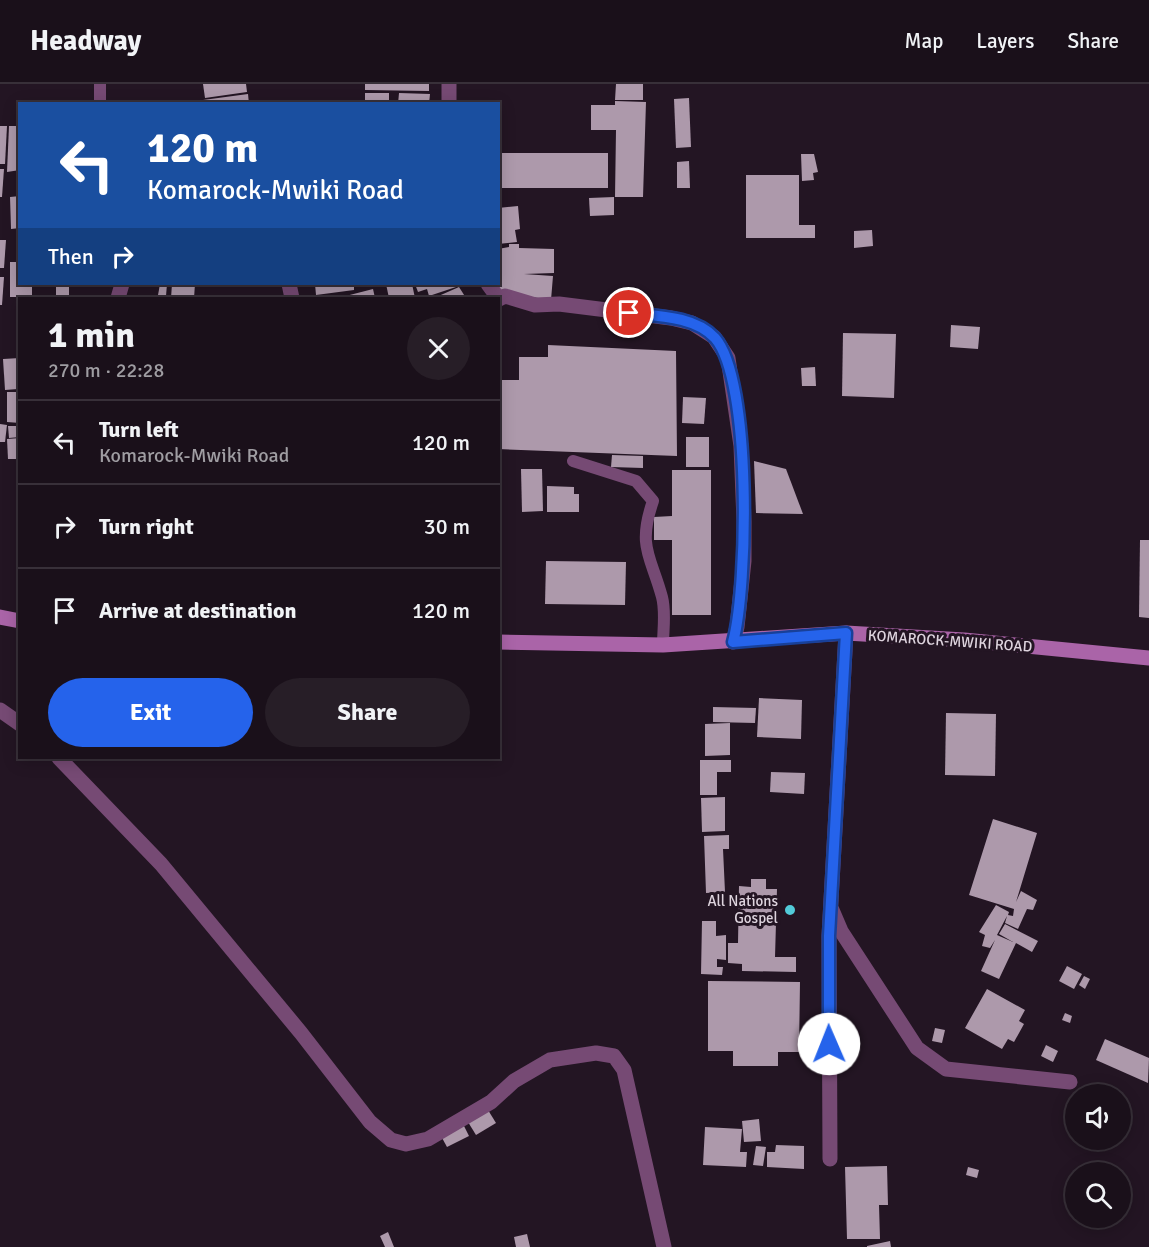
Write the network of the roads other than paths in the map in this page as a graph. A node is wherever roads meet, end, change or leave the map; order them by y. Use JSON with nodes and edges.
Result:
{"nodes":[{"id":1,"x":100,"y":84,"type":"edge"},
{"id":2,"x":449,"y":84,"type":"edge"},
{"id":3,"x":100,"y":102,"type":"edge"},
{"id":4,"x":449,"y":102,"type":"edge"},
{"id":5,"x":500,"y":298,"type":"edge"},
{"id":6,"x":573,"y":461,"type":"dead end"},
{"id":7,"x":0,"y":617,"type":"edge"},
{"id":8,"x":18,"y":621,"type":"edge"},
{"id":9,"x":846,"y":633,"type":"junction"},
{"id":10,"x":500,"y":642,"type":"edge"},
{"id":11,"x":733,"y":642,"type":"junction"},
{"id":12,"x":663,"y":645,"type":"junction"},
{"id":13,"x":1149,"y":658,"type":"edge"},
{"id":14,"x":0,"y":710,"type":"edge"},
{"id":15,"x":18,"y":723,"type":"edge"},
{"id":16,"x":60,"y":759,"type":"edge"},
{"id":17,"x":832,"y":910,"type":"junction"},
{"id":18,"x":1070,"y":1082,"type":"dead end"},
{"id":19,"x":831,"y":1159,"type":"dead end"},
{"id":20,"x":664,"y":1247,"type":"edge"}],
"edges":[{"from":1,"to":3,"type":"lane"},
{"from":2,"to":4,"type":"street"},
{"from":5,"to":11,"type":"street"},
{"from":6,"to":12,"type":"lane"},
{"from":7,"to":8,"type":"main road"},
{"from":9,"to":11,"type":"main road","name":"KOMAROCK-MWIKI ROAD"},
{"from":9,"to":13,"type":"main road","name":"KOMAROCK-MWIKI ROAD"},
{"from":9,"to":17,"type":"street"},
{"from":10,"to":12,"type":"main road","name":"KOMAROCK-MWIKI ROAD"},
{"from":11,"to":12,"type":"main road","name":"KOMAROCK-MWIKI ROAD"},
{"from":14,"to":15,"type":"street"},
{"from":16,"to":20,"type":"street"},
{"from":17,"to":18,"type":"street"},
{"from":17,"to":19,"type":"street"}]}
